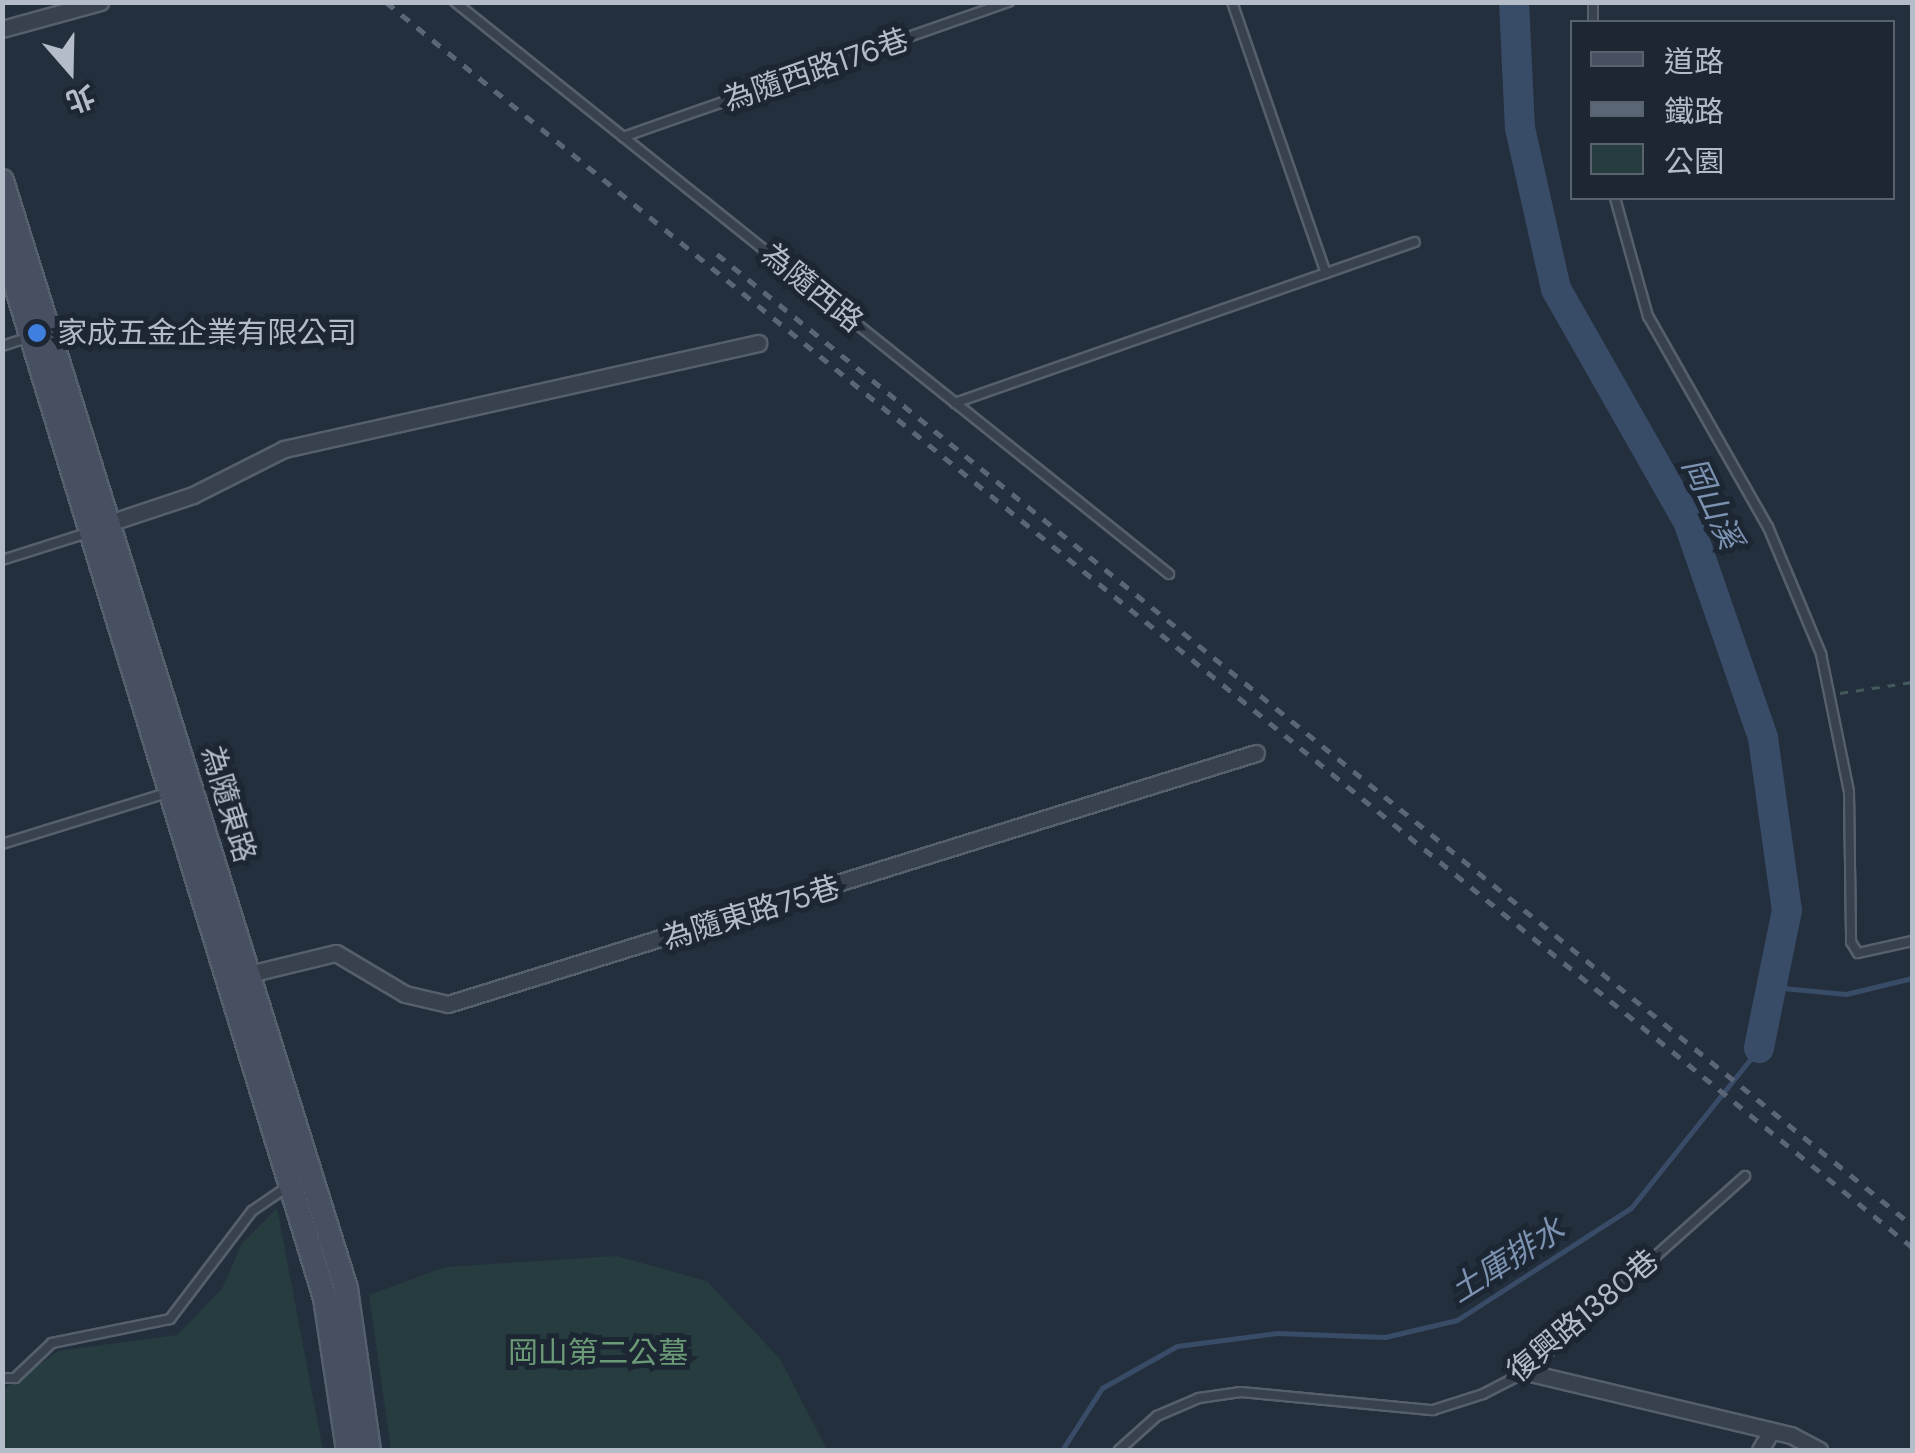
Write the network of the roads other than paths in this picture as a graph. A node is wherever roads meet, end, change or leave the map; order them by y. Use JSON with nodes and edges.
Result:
{"nodes":[{"id":1,"x":100,"y":2,"type":"edge"},
{"id":2,"x":455,"y":2,"type":"edge"},
{"id":3,"x":1009,"y":2,"type":"edge"},
{"id":4,"x":1232,"y":2,"type":"edge"},
{"id":5,"x":2,"y":28,"type":"edge"},
{"id":6,"x":623,"y":137,"type":"junction"},
{"id":7,"x":2,"y":180,"type":"edge"},
{"id":8,"x":1615,"y":200,"type":"edge"},
{"id":9,"x":2,"y":240,"type":"edge"},
{"id":10,"x":1415,"y":242,"type":"dead end"},
{"id":11,"x":1326,"y":273,"type":"junction"},
{"id":12,"x":11,"y":298,"type":"edge"},
{"id":13,"x":32,"y":336,"type":"junction"},
{"id":14,"x":758,"y":343,"type":"dead end"},
{"id":15,"x":2,"y":346,"type":"edge"},
{"id":16,"x":955,"y":403,"type":"junction"},
{"id":17,"x":100,"y":527,"type":"junction"},
{"id":18,"x":2,"y":560,"type":"edge"},
{"id":19,"x":1169,"y":574,"type":"dead end"},
{"id":20,"x":1256,"y":753,"type":"dead end"},
{"id":21,"x":171,"y":792,"type":"junction"},
{"id":22,"x":2,"y":844,"type":"edge"},
{"id":23,"x":1912,"y":941,"type":"edge"},
{"id":24,"x":248,"y":974,"type":"junction"},
{"id":25,"x":1745,"y":1176,"type":"dead end"},
{"id":26,"x":291,"y":1185,"type":"junction"},
{"id":27,"x":1526,"y":1372,"type":"junction"},
{"id":28,"x":2,"y":1378,"type":"edge"},
{"id":29,"x":1771,"y":1430,"type":"junction"},
{"id":30,"x":348,"y":1450,"type":"edge"},
{"id":31,"x":369,"y":1450,"type":"edge"},
{"id":32,"x":1119,"y":1450,"type":"edge"},
{"id":33,"x":1760,"y":1450,"type":"edge"},
{"id":34,"x":1819,"y":1450,"type":"edge"}],
"edges":[{"from":1,"to":5,"type":"street"},
{"from":2,"to":6,"type":"lane","name":"為隨西路"},
{"from":3,"to":6,"type":"lane","name":"為隨西路176巷"},
{"from":4,"to":11,"type":"lane"},
{"from":6,"to":16,"type":"lane","name":"為隨西路"},
{"from":7,"to":17,"type":"street","name":"為隨東路"},
{"from":8,"to":23,"type":"lane"},
{"from":9,"to":12,"type":"street","name":"為隨東路"},
{"from":10,"to":11,"type":"lane"},
{"from":11,"to":16,"type":"lane"},
{"from":12,"to":13,"type":"street","name":"為隨東路"},
{"from":13,"to":15,"type":"lane"},
{"from":13,"to":17,"type":"street","name":"為隨東路"},
{"from":14,"to":17,"type":"street"},
{"from":16,"to":19,"type":"lane","name":"為隨西路"},
{"from":17,"to":18,"type":"lane"},
{"from":17,"to":21,"type":"street","name":"為隨東路"},
{"from":17,"to":24,"type":"street","name":"為隨東路"},
{"from":20,"to":24,"type":"street","name":"為隨東路75巷"},
{"from":21,"to":22,"type":"lane"},
{"from":21,"to":26,"type":"street","name":"為隨東路"},
{"from":24,"to":31,"type":"street","name":"為隨東路"},
{"from":25,"to":27,"type":"lane","name":"復興路1380巷"},
{"from":26,"to":28,"type":"lane"},
{"from":26,"to":30,"type":"street","name":"為隨東路"},
{"from":27,"to":29,"type":"street"},
{"from":27,"to":32,"type":"lane","name":"復興路1380巷"},
{"from":29,"to":33,"type":"street"},
{"from":29,"to":34,"type":"street"}]}
